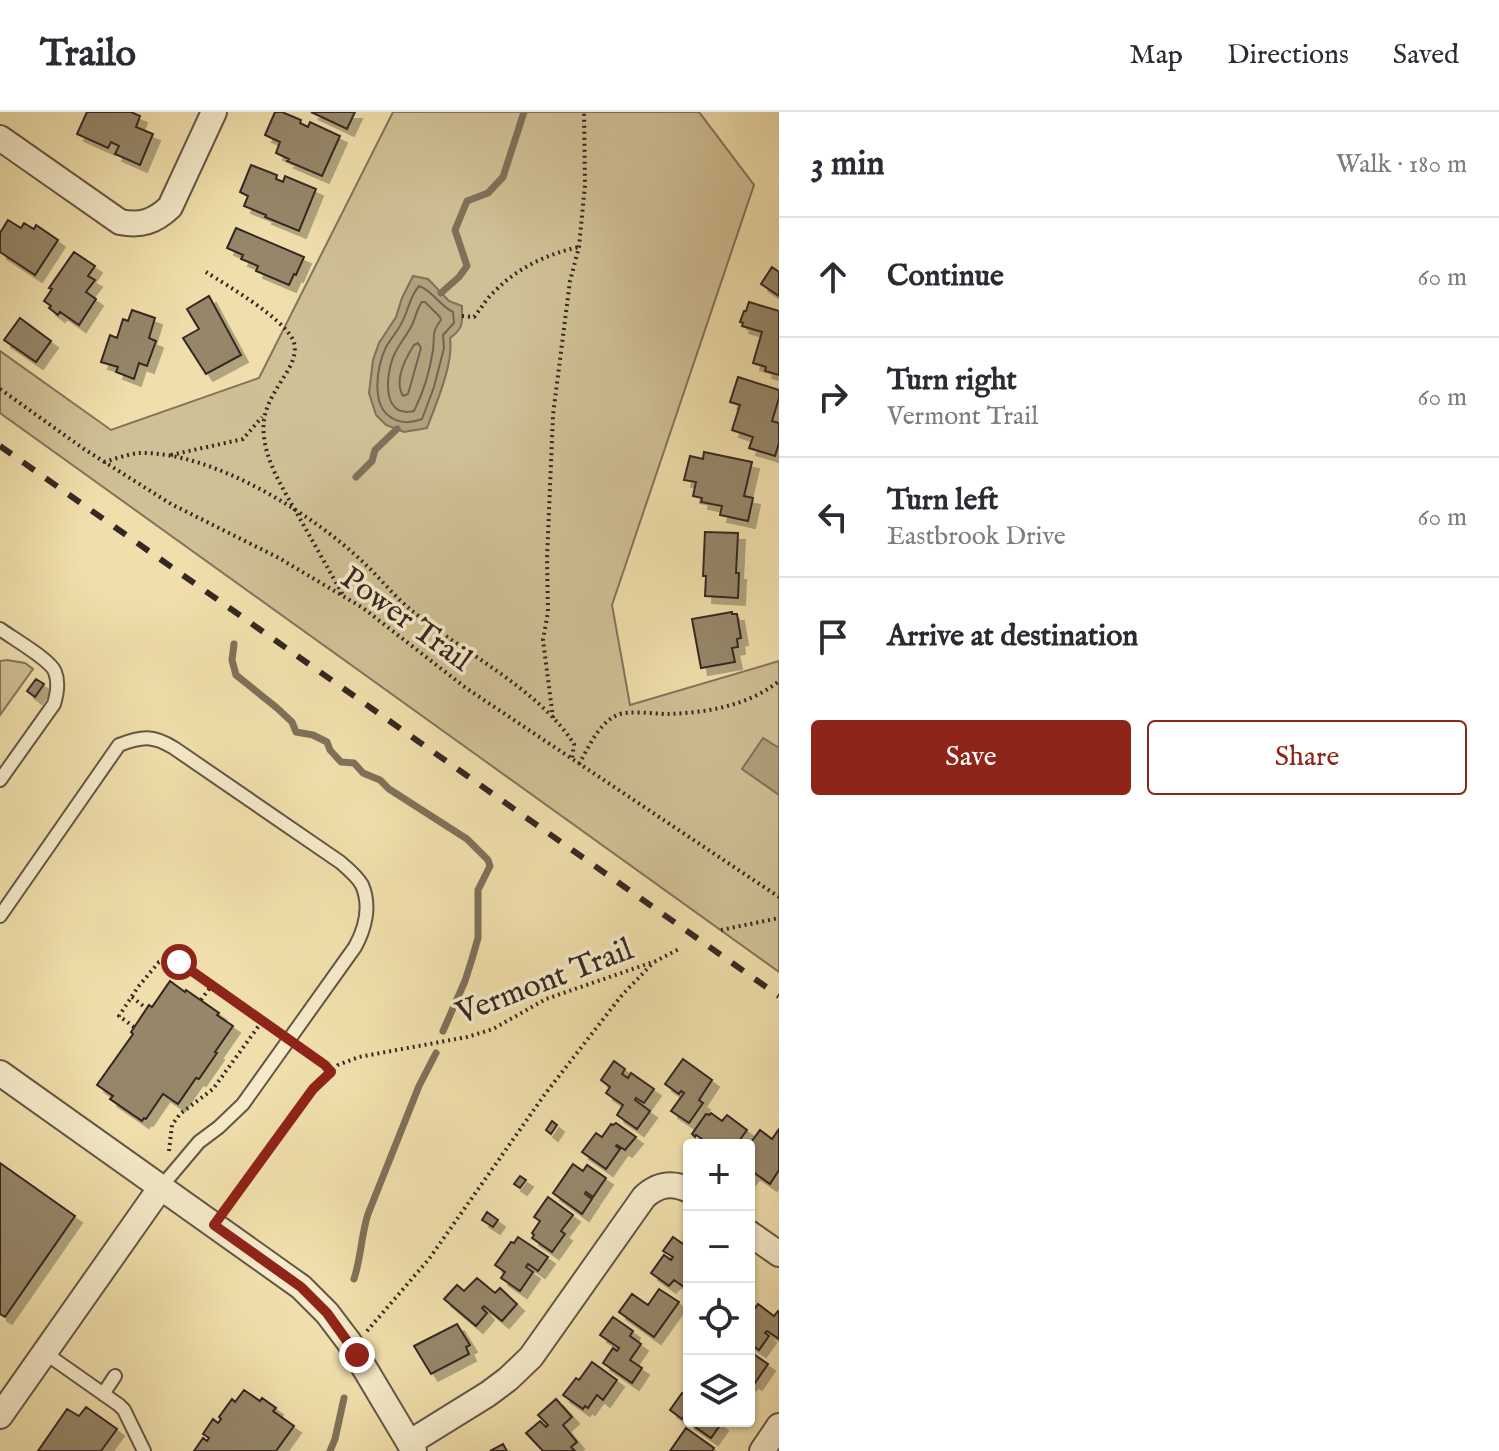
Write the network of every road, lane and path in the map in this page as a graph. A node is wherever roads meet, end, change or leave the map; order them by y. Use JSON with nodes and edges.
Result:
{"nodes":[{"id":1,"x":214,"y":112,"type":"edge"},
{"id":2,"x":584,"y":112,"type":"edge"},
{"id":3,"x":0,"y":138,"type":"edge"},
{"id":4,"x":579,"y":247,"type":"junction"},
{"id":5,"x":206,"y":272,"type":"dead end"},
{"id":6,"x":462,"y":316,"type":"dead end"},
{"id":7,"x":0,"y":389,"type":"edge"},
{"id":8,"x":263,"y":415,"type":"junction"},
{"id":9,"x":166,"y":456,"type":"junction"},
{"id":10,"x":104,"y":462,"type":"junction"},
{"id":11,"x":295,"y":510,"type":"junction"},
{"id":12,"x":345,"y":597,"type":"junction"},
{"id":13,"x":0,"y":629,"type":"edge"},
{"id":14,"x":779,"y":681,"type":"edge"},
{"id":15,"x":553,"y":718,"type":"junction"},
{"id":16,"x":572,"y":759,"type":"junction"},
{"id":17,"x":579,"y":764,"type":"junction"},
{"id":18,"x":0,"y":780,"type":"edge"},
{"id":19,"x":779,"y":897,"type":"edge"},
{"id":20,"x":0,"y":916,"type":"edge"},
{"id":21,"x":779,"y":918,"type":"edge"},
{"id":22,"x":721,"y":930,"type":"dead end"},
{"id":23,"x":681,"y":948,"type":"dead end"},
{"id":24,"x":656,"y":961,"type":"junction"},
{"id":25,"x":212,"y":985,"type":"junction"},
{"id":26,"x":132,"y":997,"type":"junction"},
{"id":27,"x":201,"y":1000,"type":"dead end"},
{"id":28,"x":147,"y":1009,"type":"dead end"},
{"id":29,"x":263,"y":1020,"type":"junction"},
{"id":30,"x":134,"y":1027,"type":"dead end"},
{"id":31,"x":289,"y":1040,"type":"junction"},
{"id":32,"x":331,"y":1072,"type":"junction"},
{"id":33,"x":0,"y":1073,"type":"edge"},
{"id":34,"x":169,"y":1154,"type":"dead end"},
{"id":35,"x":161,"y":1187,"type":"junction"},
{"id":36,"x":683,"y":1188,"type":"edge"},
{"id":37,"x":214,"y":1225,"type":"junction"},
{"id":38,"x":755,"y":1237,"type":"edge"},
{"id":39,"x":779,"y":1254,"type":"edge"},
{"id":40,"x":367,"y":1331,"type":"dead end"},
{"id":41,"x":45,"y":1353,"type":"junction"},
{"id":42,"x":115,"y":1376,"type":"dead end"},
{"id":43,"x":103,"y":1394,"type":"junction"},
{"id":44,"x":0,"y":1416,"type":"edge"},
{"id":45,"x":779,"y":1426,"type":"edge"},
{"id":46,"x":411,"y":1447,"type":"edge"},
{"id":47,"x":144,"y":1451,"type":"edge"},
{"id":48,"x":762,"y":1451,"type":"edge"}],
"edges":[{"from":1,"to":3,"type":"street"},
{"from":2,"to":4,"type":"path"},
{"from":4,"to":6,"type":"path"},
{"from":4,"to":15,"type":"path"},
{"from":5,"to":8,"type":"path"},
{"from":7,"to":10,"type":"path","name":"Power Trail"},
{"from":8,"to":9,"type":"path"},
{"from":8,"to":11,"type":"path"},
{"from":9,"to":10,"type":"path"},
{"from":9,"to":11,"type":"path"},
{"from":10,"to":12,"type":"path","name":"Power Trail"},
{"from":11,"to":12,"type":"path"},
{"from":11,"to":15,"type":"path"},
{"from":12,"to":16,"type":"path","name":"Power Trail"},
{"from":13,"to":18,"type":"lane"},
{"from":14,"to":17,"type":"path"},
{"from":15,"to":16,"type":"path"},
{"from":16,"to":17,"type":"path","name":"Power Trail"},
{"from":17,"to":19,"type":"path","name":"Power Trail"},
{"from":20,"to":31,"type":"lane"},
{"from":21,"to":22,"type":"path"},
{"from":23,"to":24,"type":"path","name":"Vermont Trail"},
{"from":24,"to":32,"type":"path","name":"Vermont Trail"},
{"from":24,"to":40,"type":"path"},
{"from":25,"to":26,"type":"path"},
{"from":25,"to":27,"type":"path"},
{"from":25,"to":29,"type":"path"},
{"from":26,"to":28,"type":"path"},
{"from":26,"to":30,"type":"path"},
{"from":29,"to":31,"type":"path"},
{"from":29,"to":34,"type":"path"},
{"from":31,"to":32,"type":"path"},
{"from":31,"to":35,"type":"lane"},
{"from":32,"to":37,"type":"path","name":"Vermont Trail"},
{"from":33,"to":35,"type":"street"},
{"from":35,"to":37,"type":"street"},
{"from":35,"to":41,"type":"street"},
{"from":36,"to":46,"type":"street"},
{"from":37,"to":46,"type":"street"},
{"from":38,"to":39,"type":"street"},
{"from":41,"to":43,"type":"lane"},
{"from":41,"to":44,"type":"street"},
{"from":42,"to":43,"type":"lane"},
{"from":43,"to":47,"type":"lane"},
{"from":45,"to":48,"type":"street"}]}
